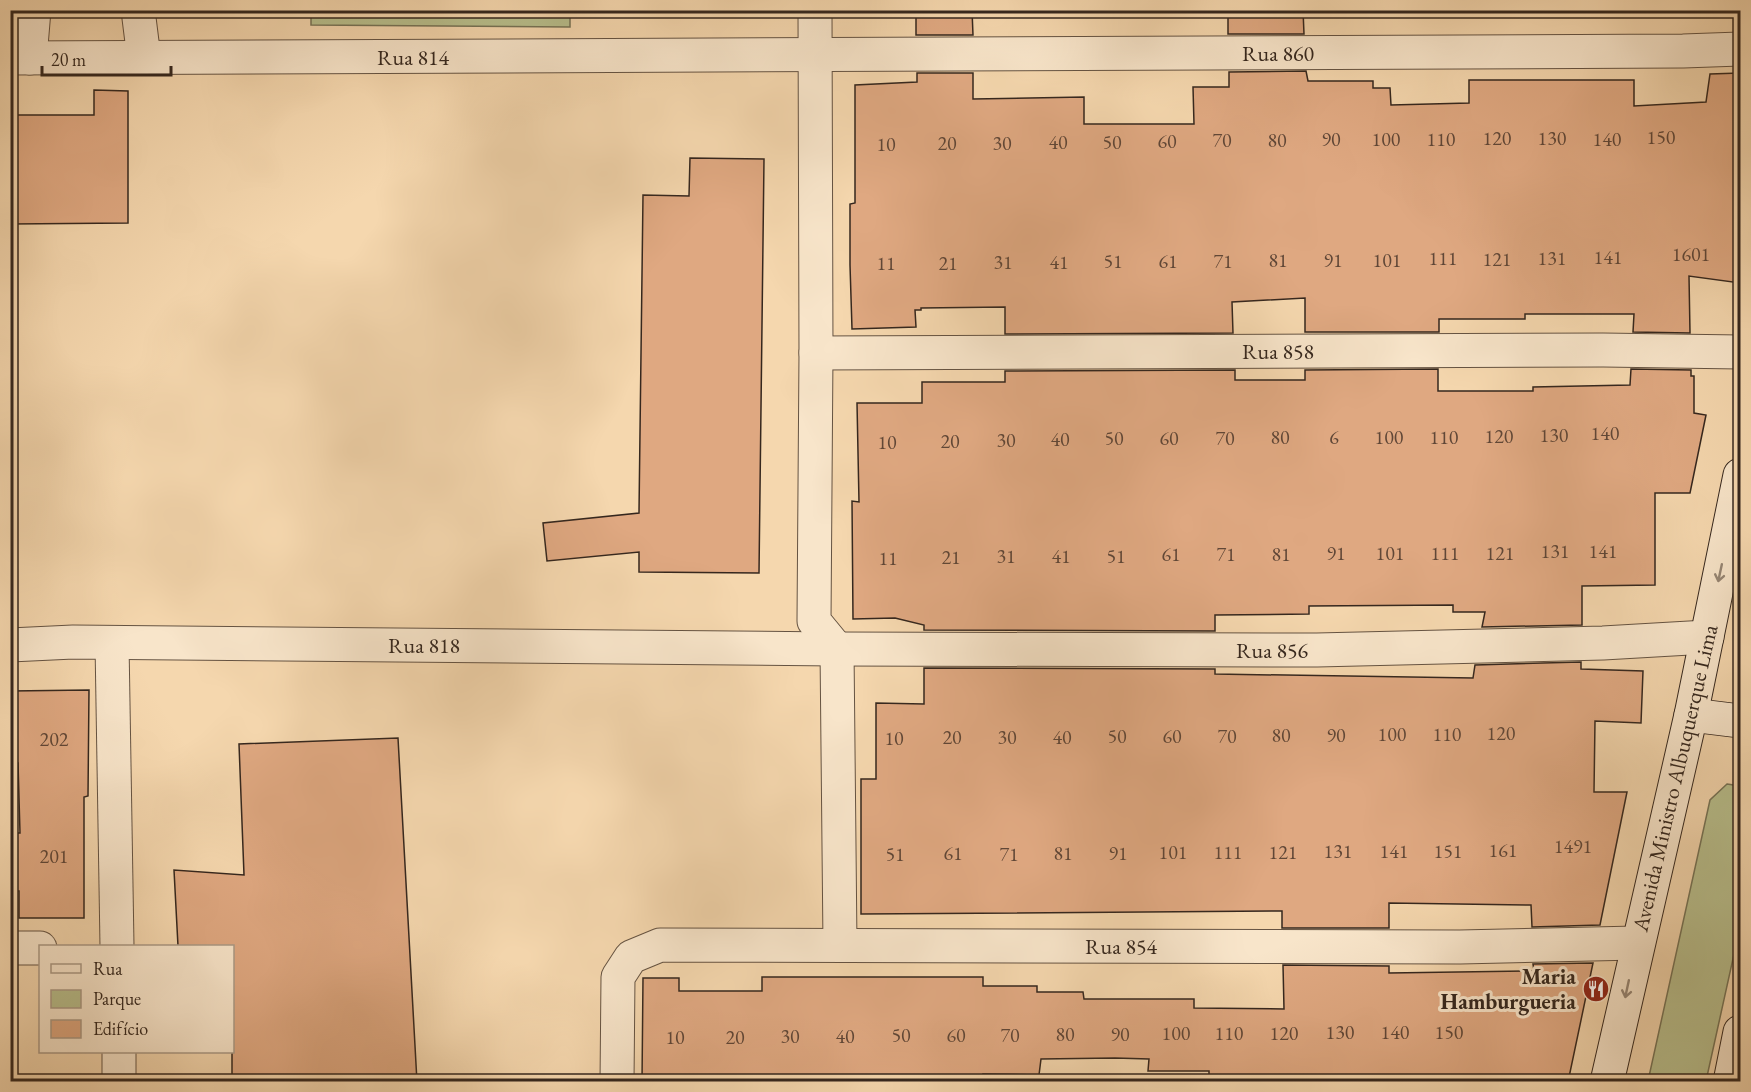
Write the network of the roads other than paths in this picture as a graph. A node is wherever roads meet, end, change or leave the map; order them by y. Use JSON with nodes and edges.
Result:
{"nodes":[{"id":1,"x":34,"y":10,"type":"edge"},
{"id":2,"x":138,"y":10,"type":"edge"},
{"id":3,"x":815,"y":10,"type":"edge"},
{"id":4,"x":1740,"y":49,"type":"edge"},
{"id":5,"x":816,"y":55,"type":"junction"},
{"id":6,"x":20,"y":58,"type":"edge"},
{"id":7,"x":144,"y":58,"type":"junction"},
{"id":8,"x":1740,"y":352,"type":"edge"},
{"id":9,"x":816,"y":353,"type":"junction"},
{"id":10,"x":1740,"y":475,"type":"edge"},
{"id":11,"x":1707,"y":637,"type":"junction"},
{"id":12,"x":112,"y":643,"type":"junction"},
{"id":13,"x":10,"y":645,"type":"edge"},
{"id":14,"x":837,"y":649,"type":"junction"},
{"id":15,"x":1691,"y":715,"type":"junction"},
{"id":16,"x":1740,"y":721,"type":"edge"},
{"id":17,"x":1637,"y":943,"type":"junction"},
{"id":18,"x":117,"y":945,"type":"edge"},
{"id":19,"x":840,"y":945,"type":"junction"},
{"id":20,"x":10,"y":948,"type":"edge"},
{"id":21,"x":39,"y":948,"type":"edge"},
{"id":22,"x":1740,"y":1032,"type":"edge"},
{"id":23,"x":119,"y":1053,"type":"edge"},
{"id":24,"x":119,"y":1082,"type":"edge"},
{"id":25,"x":617,"y":1082,"type":"edge"},
{"id":26,"x":1607,"y":1082,"type":"edge"},
{"id":27,"x":1730,"y":1082,"type":"edge"}],
"edges":[{"from":1,"to":6,"type":"street"},
{"from":2,"to":7,"type":"street"},
{"from":3,"to":5,"type":"street"},
{"from":4,"to":5,"type":"street","name":"Rua 860"},
{"from":5,"to":7,"type":"street","name":"Rua 814"},
{"from":5,"to":9,"type":"street"},
{"from":6,"to":7,"type":"street","name":"Rua 814"},
{"from":8,"to":9,"type":"street","name":"Rua 858"},
{"from":9,"to":14,"type":"street"},
{"from":10,"to":11,"type":"street","name":"Avenida Ministro Albuquerque Lima","one_way":true},
{"from":11,"to":14,"type":"street","name":"Rua 856"},
{"from":11,"to":15,"type":"street","name":"Avenida Ministro Albuquerque Lima"},
{"from":12,"to":13,"type":"street","name":"Rua 818"},
{"from":12,"to":14,"type":"street","name":"Rua 818"},
{"from":12,"to":18,"type":"street"},
{"from":14,"to":19,"type":"street"},
{"from":15,"to":16,"type":"street"},
{"from":15,"to":17,"type":"street","name":"Avenida Ministro Albuquerque Lima"},
{"from":17,"to":19,"type":"street","name":"Rua 854"},
{"from":17,"to":26,"type":"street","name":"Avenida Ministro Albuquerque Lima","one_way":true},
{"from":19,"to":25,"type":"street","name":"Rua 854"},
{"from":20,"to":21,"type":"street"},
{"from":22,"to":27,"type":"street"},
{"from":23,"to":24,"type":"street"}]}
